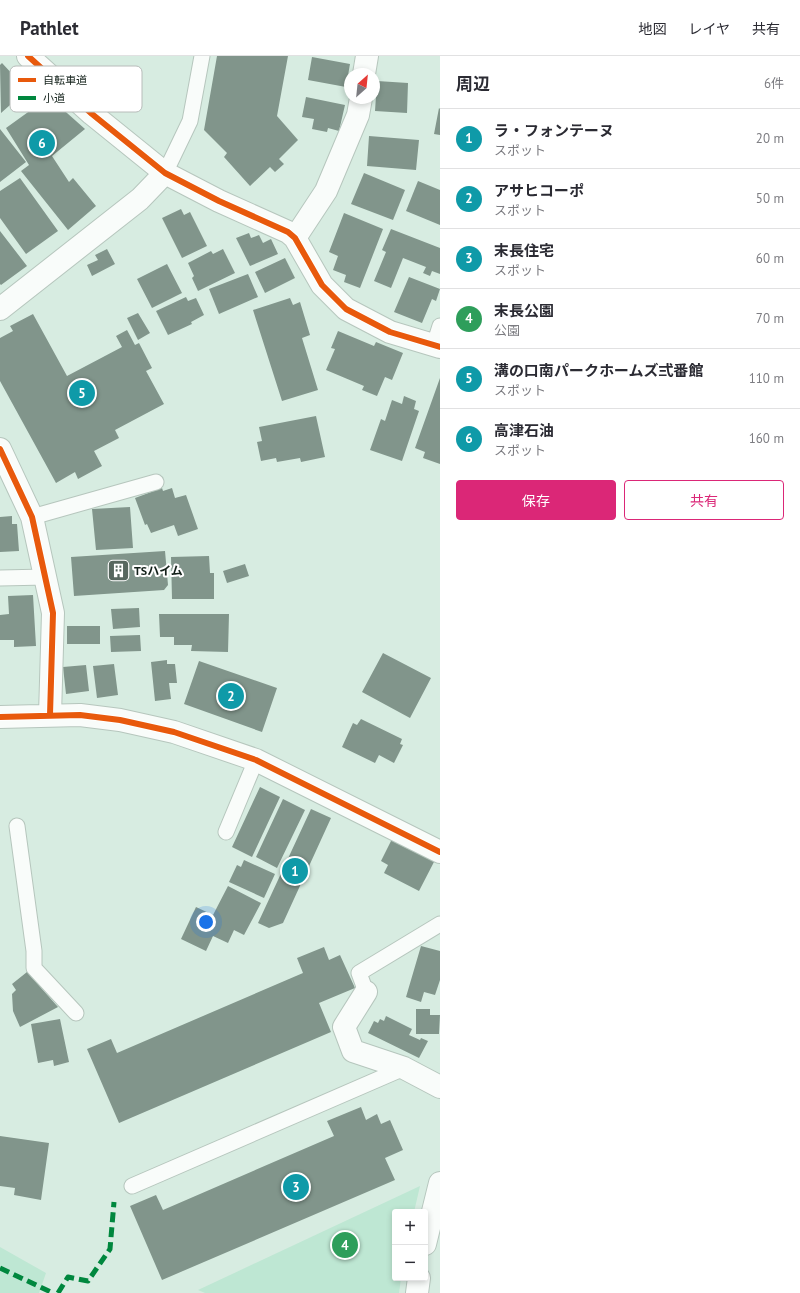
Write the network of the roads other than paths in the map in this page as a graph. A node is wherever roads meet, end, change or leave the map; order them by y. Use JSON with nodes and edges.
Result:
{"nodes":[{"id":1,"x":28,"y":56,"type":"edge"},
{"id":2,"x":202,"y":56,"type":"edge"},
{"id":3,"x":367,"y":56,"type":"edge"},
{"id":4,"x":39,"y":66,"type":"edge"},
{"id":5,"x":365,"y":68,"type":"edge"},
{"id":6,"x":360,"y":104,"type":"edge"},
{"id":7,"x":90,"y":112,"type":"edge"},
{"id":8,"x":165,"y":173,"type":"junction"},
{"id":9,"x":295,"y":238,"type":"junction"},
{"id":10,"x":0,"y":309,"type":"edge"},
{"id":11,"x":438,"y":340,"type":"edge"},
{"id":12,"x":0,"y":449,"type":"edge"},
{"id":13,"x":156,"y":482,"type":"dead end"},
{"id":14,"x":32,"y":517,"type":"junction"},
{"id":15,"x":46,"y":577,"type":"junction"},
{"id":16,"x":0,"y":578,"type":"edge"},
{"id":17,"x":50,"y":716,"type":"junction"},
{"id":18,"x":0,"y":717,"type":"edge"},
{"id":19,"x":256,"y":760,"type":"junction"},
{"id":20,"x":17,"y":826,"type":"dead end"},
{"id":21,"x":226,"y":832,"type":"dead end"},
{"id":22,"x":440,"y":852,"type":"edge"},
{"id":23,"x":440,"y":924,"type":"edge"},
{"id":24,"x":366,"y":992,"type":"joint"},
{"id":25,"x":76,"y":1013,"type":"dead end"},
{"id":26,"x":404,"y":1068,"type":"junction"},
{"id":27,"x":440,"y":1087,"type":"edge"},
{"id":28,"x":440,"y":1183,"type":"edge"},
{"id":29,"x":132,"y":1186,"type":"dead end"},
{"id":30,"x":428,"y":1232,"type":"edge"},
{"id":31,"x":419,"y":1281,"type":"edge"},
{"id":32,"x":417,"y":1293,"type":"edge"}],
"edges":[{"from":1,"to":4,"type":"street"},
{"from":2,"to":8,"type":"lane"},
{"from":3,"to":5,"type":"street"},
{"from":6,"to":9,"type":"street"},
{"from":7,"to":8,"type":"street"},
{"from":8,"to":9,"type":"street"},
{"from":8,"to":10,"type":"street"},
{"from":9,"to":11,"type":"street"},
{"from":12,"to":14,"type":"street"},
{"from":13,"to":14,"type":"lane"},
{"from":14,"to":15,"type":"street"},
{"from":15,"to":16,"type":"lane"},
{"from":15,"to":17,"type":"street"},
{"from":17,"to":18,"type":"street"},
{"from":17,"to":19,"type":"street"},
{"from":19,"to":21,"type":"lane"},
{"from":19,"to":22,"type":"street"},
{"from":20,"to":25,"type":"lane"},
{"from":23,"to":24,"type":"lane"},
{"from":24,"to":26,"type":"street"},
{"from":26,"to":27,"type":"street"},
{"from":26,"to":29,"type":"lane"},
{"from":28,"to":30,"type":"street"},
{"from":31,"to":32,"type":"street"}]}
